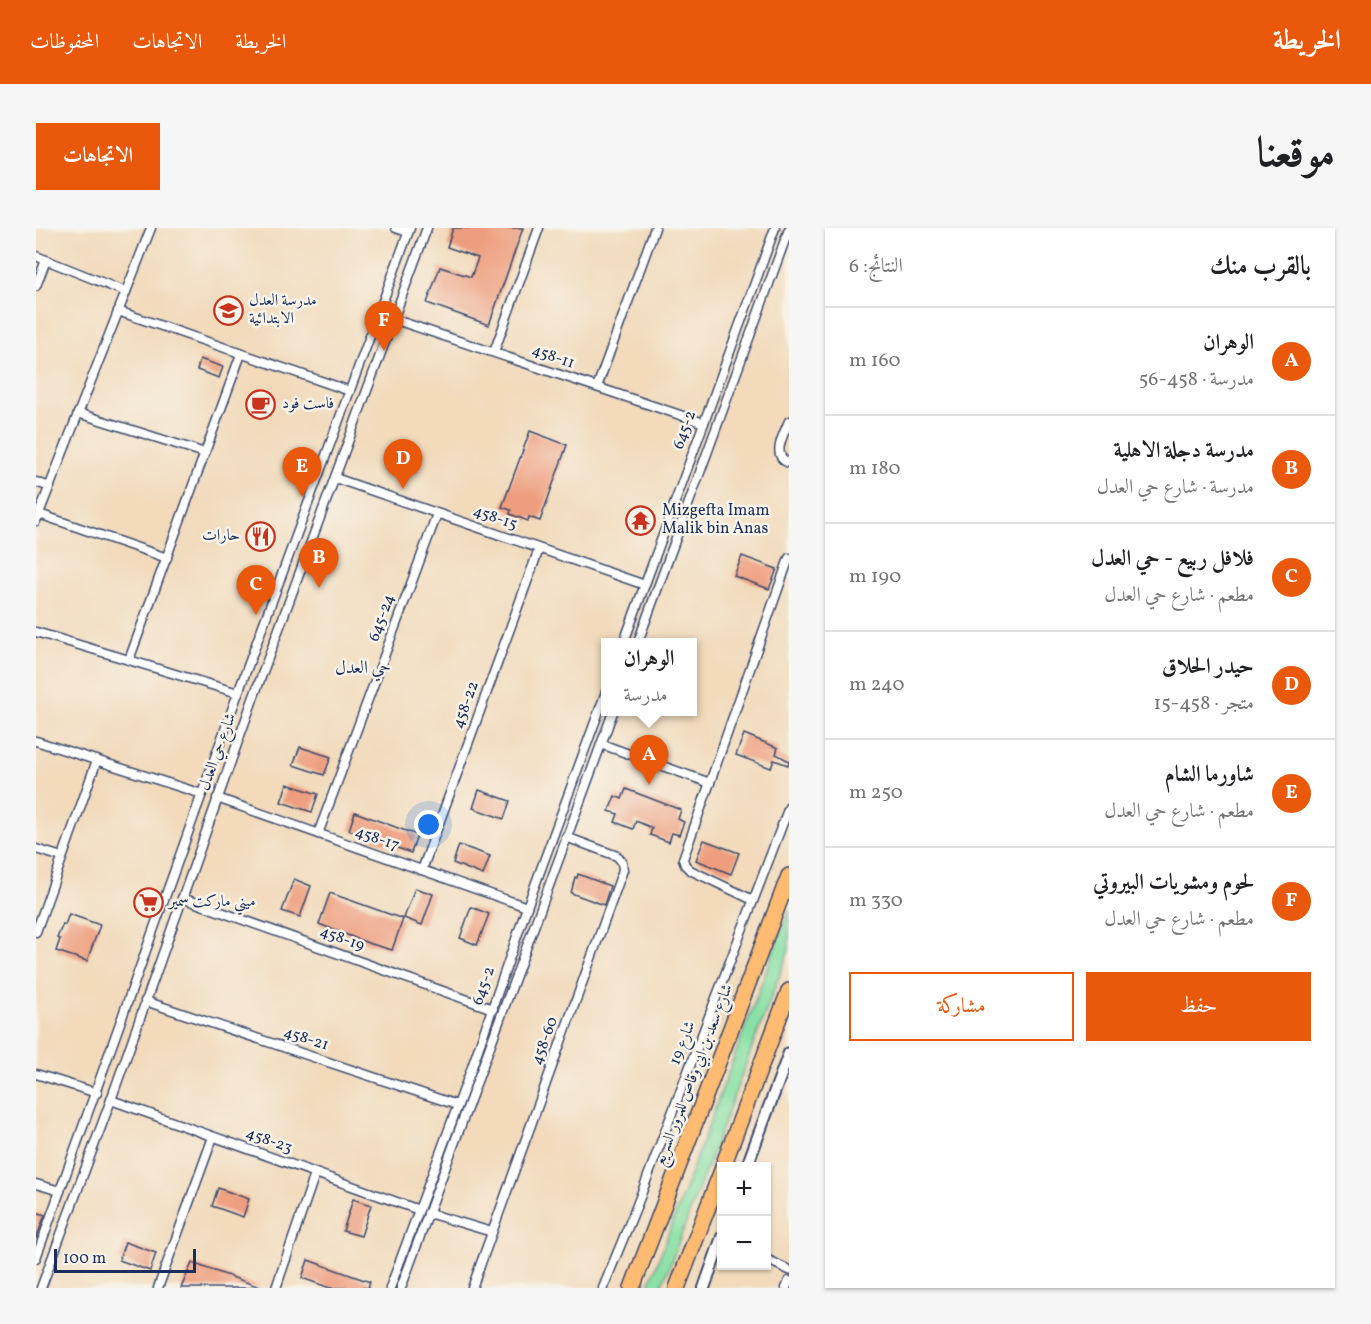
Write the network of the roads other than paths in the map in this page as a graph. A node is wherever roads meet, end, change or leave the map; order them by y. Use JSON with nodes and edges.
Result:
{"nodes":[{"id":1,"x":151,"y":228,"type":"edge"},
{"id":2,"x":396,"y":228,"type":"edge"},
{"id":3,"x":427,"y":228,"type":"edge"},
{"id":4,"x":538,"y":228,"type":"edge"},
{"id":5,"x":655,"y":228,"type":"edge"},
{"id":6,"x":775,"y":228,"type":"edge"},
{"id":7,"x":789,"y":229,"type":"edge"},
{"id":8,"x":409,"y":230,"type":"edge"},
{"id":9,"x":36,"y":256,"type":"edge"},
{"id":10,"x":46,"y":260,"type":"junction"},
{"id":11,"x":756,"y":278,"type":"junction"},
{"id":12,"x":769,"y":284,"type":"junction"},
{"id":13,"x":36,"y":286,"type":"edge"},
{"id":14,"x":126,"y":292,"type":"junction"},
{"id":15,"x":118,"y":311,"type":"junction"},
{"id":16,"x":393,"y":319,"type":"junction"},
{"id":17,"x":494,"y":352,"type":"junction"},
{"id":18,"x":241,"y":354,"type":"junction"},
{"id":19,"x":597,"y":387,"type":"junction"},
{"id":20,"x":350,"y":391,"type":"junction"},
{"id":21,"x":78,"y":413,"type":"junction"},
{"id":22,"x":789,"y":421,"type":"edge"},
{"id":23,"x":704,"y":423,"type":"junction"},
{"id":24,"x":205,"y":453,"type":"junction"},
{"id":25,"x":789,"y":463,"type":"edge"},
{"id":26,"x":335,"y":478,"type":"junction"},
{"id":27,"x":36,"y":482,"type":"edge"},
{"id":28,"x":50,"y":487,"type":"junction"},
{"id":29,"x":437,"y":514,"type":"junction"},
{"id":30,"x":37,"y":518,"type":"edge"},
{"id":31,"x":298,"y":535,"type":"junction"},
{"id":32,"x":312,"y":539,"type":"junction"},
{"id":33,"x":539,"y":549,"type":"junction"},
{"id":34,"x":166,"y":558,"type":"junction"},
{"id":35,"x":789,"y":558,"type":"edge"},
{"id":36,"x":645,"y":585,"type":"junction"},
{"id":37,"x":36,"y":632,"type":"edge"},
{"id":38,"x":625,"y":638,"type":"edge"},
{"id":39,"x":639,"y":638,"type":"edge"},
{"id":40,"x":129,"y":660,"type":"junction"},
{"id":41,"x":238,"y":693,"type":"junction"},
{"id":42,"x":601,"y":706,"type":"edge"},
{"id":43,"x":611,"y":716,"type":"edge"},
{"id":44,"x":36,"y":741,"type":"edge"},
{"id":45,"x":601,"y":744,"type":"junction"},
{"id":46,"x":97,"y":760,"type":"junction"},
{"id":47,"x":710,"y":783,"type":"junction"},
{"id":48,"x":202,"y":794,"type":"junction"},
{"id":49,"x":217,"y":798,"type":"junction"},
{"id":50,"x":789,"y":807,"type":"edge"},
{"id":51,"x":318,"y":834,"type":"junction"},
{"id":52,"x":566,"y":837,"type":"junction"},
{"id":53,"x":36,"y":849,"type":"edge"},
{"id":54,"x":62,"y":857,"type":"junction"},
{"id":55,"x":422,"y":870,"type":"junction"},
{"id":56,"x":789,"y":876,"type":"edge"},
{"id":57,"x":182,"y":898,"type":"junction"},
{"id":58,"x":753,"y":900,"type":"junction"},
{"id":59,"x":527,"y":907,"type":"junction"},
{"id":60,"x":36,"y":932,"type":"edge"},
{"id":61,"x":789,"y":991,"type":"edge"},
{"id":62,"x":145,"y":1001,"type":"junction"},
{"id":63,"x":493,"y":1009,"type":"junction"},
{"id":64,"x":789,"y":1053,"type":"edge"},
{"id":65,"x":471,"y":1070,"type":"junction"},
{"id":66,"x":481,"y":1073,"type":"junction"},
{"id":67,"x":36,"y":1074,"type":"edge"},
{"id":68,"x":98,"y":1089,"type":"junction"},
{"id":69,"x":112,"y":1096,"type":"junction"},
{"id":70,"x":457,"y":1105,"type":"junction"},
{"id":71,"x":213,"y":1137,"type":"junction"},
{"id":72,"x":724,"y":1162,"type":"edge"},
{"id":73,"x":749,"y":1162,"type":"edge"},
{"id":74,"x":315,"y":1174,"type":"junction"},
{"id":75,"x":717,"y":1181,"type":"edge"},
{"id":76,"x":36,"y":1184,"type":"edge"},
{"id":77,"x":60,"y":1191,"type":"junction"},
{"id":78,"x":418,"y":1210,"type":"junction"},
{"id":79,"x":428,"y":1213,"type":"junction"},
{"id":80,"x":492,"y":1233,"type":"junction"},
{"id":81,"x":717,"y":1249,"type":"edge"},
{"id":82,"x":36,"y":1258,"type":"edge"},
{"id":83,"x":771,"y":1261,"type":"edge"},
{"id":84,"x":789,"y":1270,"type":"edge"},
{"id":85,"x":789,"y":1281,"type":"edge"},
{"id":86,"x":633,"y":1285,"type":"edge"},
{"id":87,"x":41,"y":1288,"type":"edge"},
{"id":88,"x":158,"y":1288,"type":"edge"},
{"id":89,"x":276,"y":1288,"type":"edge"},
{"id":90,"x":390,"y":1288,"type":"edge"},
{"id":91,"x":401,"y":1288,"type":"edge"},
{"id":92,"x":472,"y":1288,"type":"edge"},
{"id":93,"x":603,"y":1288,"type":"edge"},
{"id":94,"x":677,"y":1288,"type":"edge"},
{"id":95,"x":704,"y":1288,"type":"edge"},
{"id":96,"x":786,"y":1288,"type":"edge"}],
"edges":[{"from":1,"to":14,"type":"street"},
{"from":2,"to":8,"type":"street"},
{"from":3,"to":16,"type":"street","name":"شارع حي العدل"},
{"from":4,"to":17,"type":"street"},
{"from":5,"to":19,"type":"street"},
{"from":6,"to":11,"type":"street","name":"645-2"},
{"from":7,"to":12,"type":"street","name":"645-2"},
{"from":8,"to":20,"type":"street","name":"شارع حي العدل"},
{"from":9,"to":10,"type":"street"},
{"from":10,"to":13,"type":"street"},
{"from":10,"to":14,"type":"street"},
{"from":11,"to":12,"type":"street"},
{"from":11,"to":23,"type":"street","name":"645-2"},
{"from":12,"to":39,"type":"street","name":"645-2"},
{"from":14,"to":15,"type":"street"},
{"from":15,"to":18,"type":"street"},
{"from":15,"to":21,"type":"street"},
{"from":16,"to":17,"type":"street","name":"458-11"},
{"from":16,"to":26,"type":"street","name":"شارع حي العدل"},
{"from":17,"to":19,"type":"street","name":"458-11"},
{"from":18,"to":20,"type":"street"},
{"from":18,"to":24,"type":"street"},
{"from":19,"to":23,"type":"street","name":"458-11"},
{"from":20,"to":31,"type":"street","name":"شارع حي العدل"},
{"from":21,"to":24,"type":"street"},
{"from":21,"to":28,"type":"street"},
{"from":22,"to":25,"type":"street"},
{"from":23,"to":36,"type":"street","name":"645-2"},
{"from":24,"to":34,"type":"street"},
{"from":26,"to":29,"type":"street","name":"458-15"},
{"from":26,"to":32,"type":"street","name":"شارع حي العدل"},
{"from":27,"to":28,"type":"street"},
{"from":28,"to":30,"type":"street"},
{"from":29,"to":33,"type":"street","name":"458-15"},
{"from":29,"to":51,"type":"street","name":"645-24"},
{"from":30,"to":34,"type":"street"},
{"from":31,"to":32,"type":"street"},
{"from":31,"to":41,"type":"street","name":"شارع حي العدل"},
{"from":32,"to":49,"type":"street","name":"شارع حي العدل"},
{"from":33,"to":36,"type":"street","name":"458-15"},
{"from":33,"to":55,"type":"street","name":"458-22"},
{"from":34,"to":40,"type":"street"},
{"from":35,"to":47,"type":"street"},
{"from":36,"to":38,"type":"street","name":"645-2"},
{"from":37,"to":40,"type":"street"},
{"from":40,"to":41,"type":"street"},
{"from":41,"to":48,"type":"street","name":"شارع حي العدل"},
{"from":42,"to":59,"type":"street","name":"645-2"},
{"from":43,"to":45,"type":"street","name":"645-2"},
{"from":44,"to":46,"type":"street"},
{"from":45,"to":47,"type":"street"},
{"from":45,"to":52,"type":"street","name":"645-2"},
{"from":46,"to":48,"type":"street"},
{"from":46,"to":54,"type":"street"},
{"from":47,"to":58,"type":"street"},
{"from":48,"to":68,"type":"street","name":"شارع حي العدل"},
{"from":49,"to":51,"type":"street","name":"458-17"},
{"from":49,"to":57,"type":"street","name":"شارع حي العدل"},
{"from":50,"to":58,"type":"street","name":"شارع 19"},
{"from":51,"to":55,"type":"street","name":"458-17"},
{"from":52,"to":66,"type":"street","name":"645-2"},
{"from":52,"to":80,"type":"street","name":"458-60"},
{"from":53,"to":54,"type":"street"},
{"from":54,"to":60,"type":"street"},
{"from":55,"to":59,"type":"street","name":"458-17"},
{"from":56,"to":86,"type":"highway","name":"شارع سعد بن ابي وقاص للمرور السريع"},
{"from":57,"to":62,"type":"street","name":"شارع حي العدل"},
{"from":57,"to":63,"type":"street","name":"458-19"},
{"from":58,"to":93,"type":"street","name":"شارع 19"},
{"from":59,"to":63,"type":"street","name":"645-2"},
{"from":61,"to":72,"type":"highway"},
{"from":62,"to":69,"type":"street","name":"شارع حي العدل"},
{"from":62,"to":70,"type":"street","name":"458-21"},
{"from":63,"to":65,"type":"street","name":"645-2"},
{"from":64,"to":73,"type":"street"},
{"from":65,"to":66,"type":"street"},
{"from":65,"to":70,"type":"street","name":"645-2"},
{"from":66,"to":79,"type":"street","name":"645-2"},
{"from":67,"to":68,"type":"street","name":"458-23"},
{"from":68,"to":69,"type":"street","name":"458-23"},
{"from":68,"to":77,"type":"street","name":"شارع حي العدل"},
{"from":69,"to":71,"type":"street","name":"458-23"},
{"from":69,"to":87,"type":"street","name":"شارع حي العدل"},
{"from":70,"to":78,"type":"street","name":"645-2"},
{"from":71,"to":74,"type":"street","name":"458-23"},
{"from":71,"to":88,"type":"street"},
{"from":74,"to":78,"type":"street","name":"458-23"},
{"from":74,"to":89,"type":"street"},
{"from":75,"to":94,"type":"highway"},
{"from":76,"to":77,"type":"street"},
{"from":77,"to":82,"type":"street","name":"شارع حي العدل"},
{"from":78,"to":90,"type":"street","name":"645-2"},
{"from":79,"to":80,"type":"street"},
{"from":79,"to":91,"type":"street","name":"645-2"},
{"from":80,"to":92,"type":"street","name":"458-60"},
{"from":81,"to":95,"type":"street"},
{"from":83,"to":84,"type":"street"},
{"from":85,"to":96,"type":"street"}]}
